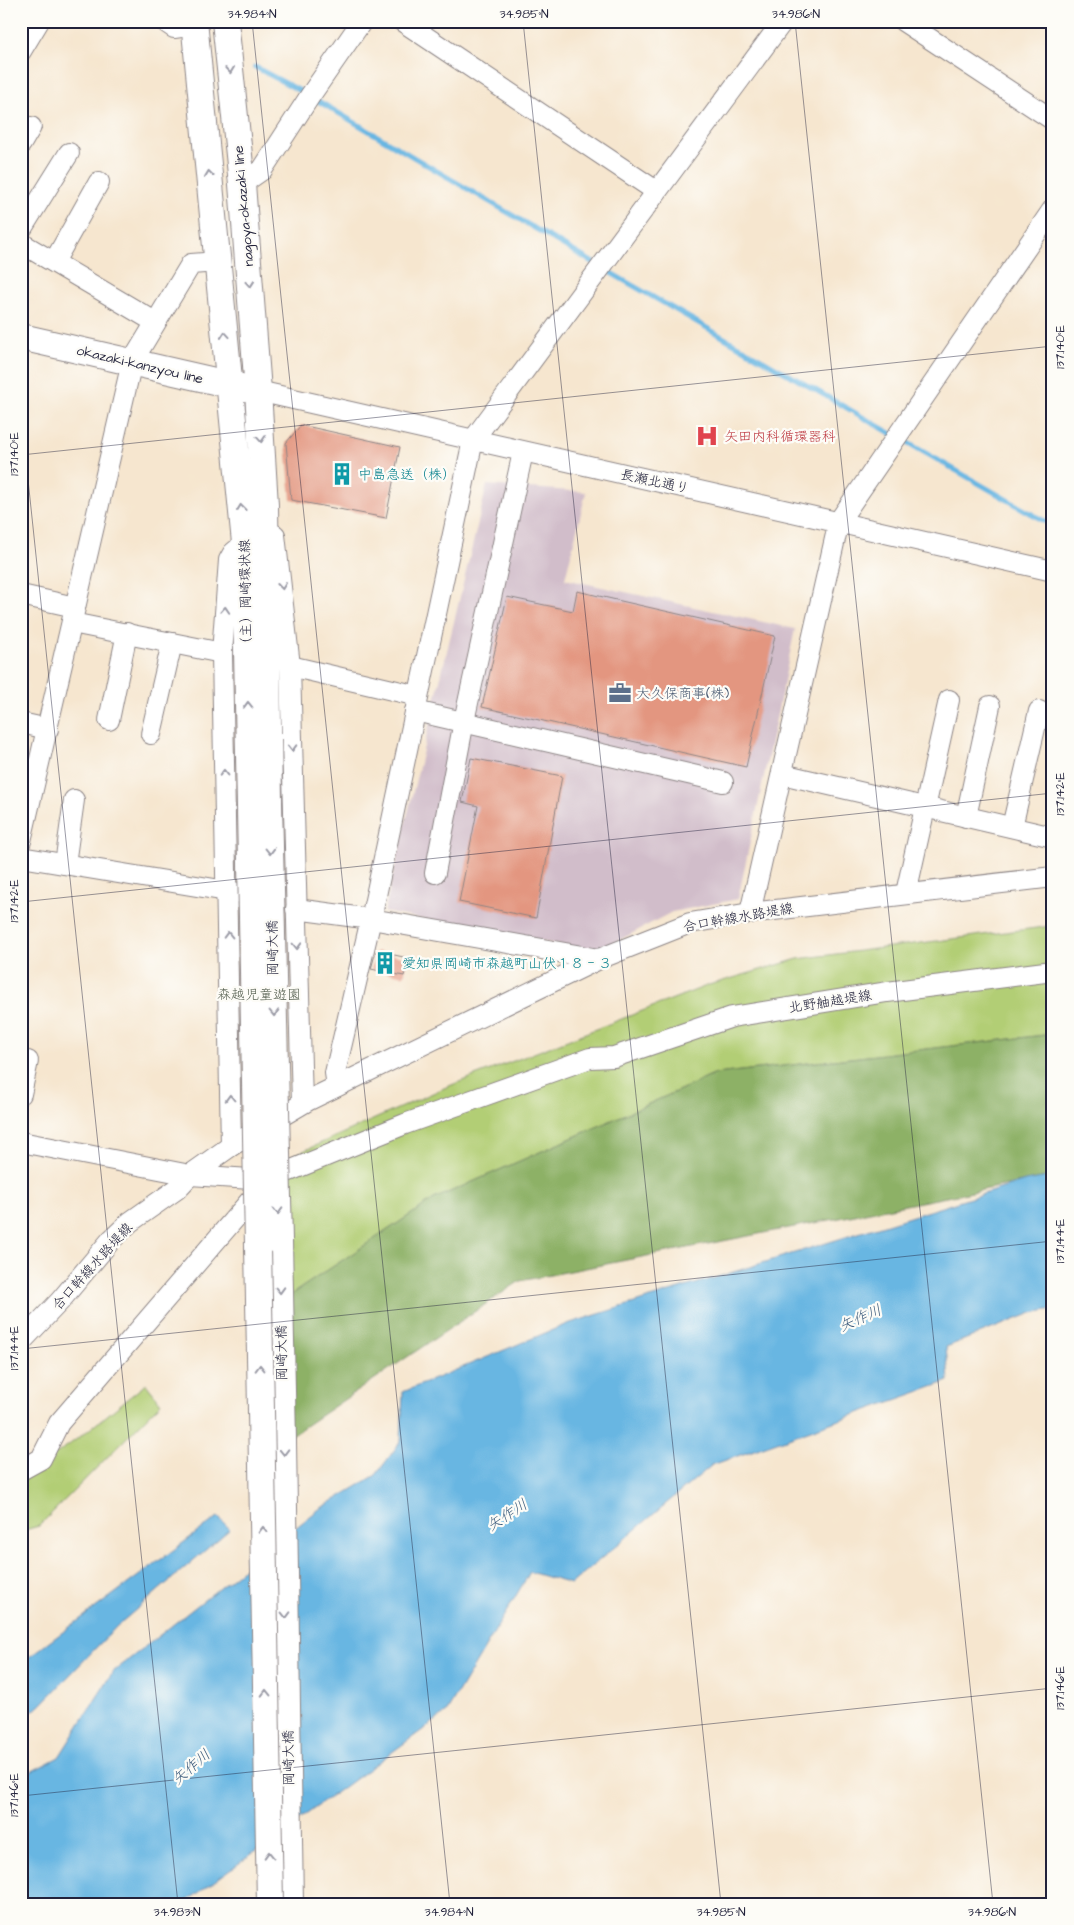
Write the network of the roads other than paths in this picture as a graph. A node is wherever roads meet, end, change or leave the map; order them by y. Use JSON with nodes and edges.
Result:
{"nodes":[{"id":1,"x":39,"y":21,"type":"edge"},
{"id":2,"x":164,"y":21,"type":"edge"},
{"id":3,"x":225,"y":21,"type":"edge"},
{"id":4,"x":362,"y":21,"type":"edge"},
{"id":5,"x":402,"y":21,"type":"edge"},
{"id":6,"x":783,"y":21,"type":"edge"},
{"id":7,"x":903,"y":21,"type":"edge"},
{"id":8,"x":194,"y":23,"type":"edge"},
{"id":9,"x":21,"y":51,"type":"edge"},
{"id":10,"x":1053,"y":120,"type":"edge"},
{"id":11,"x":69,"y":153,"type":"dead end"},
{"id":12,"x":99,"y":182,"type":"dead end"},
{"id":13,"x":242,"y":184,"type":"junction"},
{"id":14,"x":656,"y":191,"type":"junction"},
{"id":15,"x":1053,"y":209,"type":"edge"},
{"id":16,"x":21,"y":230,"type":"edge"},
{"id":17,"x":21,"y":243,"type":"edge"},
{"id":18,"x":54,"y":262,"type":"junction"},
{"id":19,"x":218,"y":262,"type":"junction"},
{"id":20,"x":155,"y":322,"type":"junction"},
{"id":21,"x":21,"y":337,"type":"edge"},
{"id":22,"x":132,"y":362,"type":"junction"},
{"id":23,"x":229,"y":384,"type":"junction"},
{"id":24,"x":258,"y":390,"type":"junction"},
{"id":25,"x":474,"y":440,"type":"junction"},
{"id":26,"x":523,"y":452,"type":"junction"},
{"id":27,"x":265,"y":505,"type":"junction"},
{"id":28,"x":839,"y":521,"type":"junction"},
{"id":29,"x":245,"y":543,"type":"junction"},
{"id":30,"x":1053,"y":571,"type":"edge"},
{"id":31,"x":21,"y":595,"type":"edge"},
{"id":32,"x":73,"y":615,"type":"junction"},
{"id":33,"x":127,"y":633,"type":"junction"},
{"id":34,"x":172,"y":643,"type":"junction"},
{"id":35,"x":222,"y":653,"type":"junction"},
{"id":36,"x":290,"y":666,"type":"junction"},
{"id":37,"x":949,"y":700,"type":"dead end"},
{"id":38,"x":416,"y":703,"type":"junction"},
{"id":39,"x":990,"y":706,"type":"dead end"},
{"id":40,"x":1038,"y":712,"type":"dead end"},
{"id":41,"x":109,"y":720,"type":"dead end"},
{"id":42,"x":464,"y":721,"type":"junction"},
{"id":43,"x":21,"y":723,"type":"edge"},
{"id":44,"x":48,"y":729,"type":"junction"},
{"id":45,"x":151,"y":734,"type":"dead end"},
{"id":46,"x":782,"y":774,"type":"junction"},
{"id":47,"x":723,"y":782,"type":"dead end"},
{"id":48,"x":74,"y":800,"type":"dead end"},
{"id":49,"x":260,"y":804,"type":"junction"},
{"id":50,"x":925,"y":807,"type":"junction"},
{"id":51,"x":966,"y":817,"type":"junction"},
{"id":52,"x":1012,"y":827,"type":"junction"},
{"id":53,"x":1053,"y":837,"type":"edge"},
{"id":54,"x":21,"y":841,"type":"edge"},
{"id":55,"x":21,"y":857,"type":"edge"},
{"id":56,"x":65,"y":864,"type":"junction"},
{"id":57,"x":435,"y":873,"type":"dead end"},
{"id":58,"x":1053,"y":877,"type":"edge"},
{"id":59,"x":226,"y":892,"type":"junction"},
{"id":60,"x":906,"y":893,"type":"junction"},
{"id":61,"x":296,"y":905,"type":"junction"},
{"id":62,"x":750,"y":913,"type":"junction"},
{"id":63,"x":371,"y":919,"type":"junction"},
{"id":64,"x":599,"y":959,"type":"junction"},
{"id":65,"x":1053,"y":971,"type":"edge"},
{"id":66,"x":28,"y":1061,"type":"dead end"},
{"id":67,"x":337,"y":1086,"type":"junction"},
{"id":68,"x":21,"y":1094,"type":"edge"},
{"id":69,"x":302,"y":1103,"type":"junction"},
{"id":70,"x":21,"y":1142,"type":"edge"},
{"id":71,"x":231,"y":1146,"type":"junction"},
{"id":72,"x":190,"y":1175,"type":"junction"},
{"id":73,"x":267,"y":1180,"type":"junction"},
{"id":74,"x":21,"y":1342,"type":"edge"},
{"id":75,"x":21,"y":1470,"type":"edge"},
{"id":76,"x":270,"y":1904,"type":"edge"},
{"id":77,"x":290,"y":1904,"type":"edge"}],
"edges":[{"from":1,"to":9,"type":"street"},
{"from":2,"to":8,"type":"street"},
{"from":3,"to":13,"type":"main road","name":"nagoya-okazaki line","one_way":true},
{"from":4,"to":13,"type":"street"},
{"from":5,"to":14,"type":"street"},
{"from":6,"to":14,"type":"street"},
{"from":7,"to":10,"type":"street"},
{"from":19,"to":8,"type":"main road","one_way":true},
{"from":11,"to":16,"type":"street"},
{"from":12,"to":18,"type":"street"},
{"from":13,"to":24,"type":"main road","name":"nagoya-okazaki line","one_way":true},
{"from":14,"to":25,"type":"street"},
{"from":15,"to":28,"type":"street"},
{"from":17,"to":18,"type":"street"},
{"from":18,"to":20,"type":"street"},
{"from":19,"to":20,"type":"street"},
{"from":23,"to":19,"type":"main road","one_way":true},
{"from":20,"to":22,"type":"street"},
{"from":21,"to":22,"type":"main road","name":"okazaki-kanzyou line"},
{"from":22,"to":23,"type":"main road","name":"okazaki-kanzyou line"},
{"from":22,"to":32,"type":"street"},
{"from":23,"to":24,"type":"main road","name":"okazaki-kanzyou line"},
{"from":29,"to":23,"type":"main road","name":"（主）岡崎環状線","one_way":true},
{"from":24,"to":25,"type":"street","name":"長瀬北通り"},
{"from":24,"to":27,"type":"main road","name":"（主）岡崎環状線","one_way":true},
{"from":25,"to":26,"type":"street","name":"長瀬北通り"},
{"from":25,"to":38,"type":"street"},
{"from":26,"to":28,"type":"street","name":"長瀬北通り"},
{"from":26,"to":42,"type":"street"},
{"from":27,"to":36,"type":"street","one_way":true},
{"from":27,"to":49,"type":"main road","name":"（主）岡崎環状線"},
{"from":28,"to":30,"type":"street","name":"長瀬北通り"},
{"from":28,"to":46,"type":"street"},
{"from":35,"to":29,"type":"street","one_way":true},
{"from":49,"to":29,"type":"main road","name":"（主）岡崎環状線","one_way":true},
{"from":31,"to":32,"type":"street"},
{"from":32,"to":33,"type":"street"},
{"from":32,"to":44,"type":"street"},
{"from":33,"to":34,"type":"street"},
{"from":33,"to":41,"type":"street"},
{"from":34,"to":35,"type":"street"},
{"from":34,"to":45,"type":"street"},
{"from":59,"to":35,"type":"street","one_way":true},
{"from":36,"to":38,"type":"street"},
{"from":36,"to":61,"type":"street","one_way":true},
{"from":37,"to":50,"type":"street"},
{"from":38,"to":42,"type":"street"},
{"from":38,"to":63,"type":"street"},
{"from":39,"to":51,"type":"street"},
{"from":40,"to":52,"type":"street"},
{"from":42,"to":47,"type":"street"},
{"from":42,"to":57,"type":"street"},
{"from":43,"to":44,"type":"street"},
{"from":44,"to":54,"type":"street"},
{"from":46,"to":50,"type":"street"},
{"from":46,"to":62,"type":"street"},
{"from":48,"to":56,"type":"street"},
{"from":76,"to":49,"type":"main road","name":"岡崎大橋","one_way":true,"bridge":true},
{"from":49,"to":77,"type":"main road","name":"岡崎大橋","one_way":true,"bridge":true},
{"from":50,"to":51,"type":"street"},
{"from":50,"to":60,"type":"street"},
{"from":51,"to":52,"type":"street"},
{"from":52,"to":53,"type":"street"},
{"from":55,"to":56,"type":"street"},
{"from":56,"to":59,"type":"street"},
{"from":58,"to":60,"type":"street","name":"合口幹線水路堤線"},
{"from":59,"to":61,"type":"street"},
{"from":71,"to":59,"type":"street","one_way":true},
{"from":60,"to":62,"type":"street","name":"合口幹線水路堤線"},
{"from":61,"to":63,"type":"street"},
{"from":61,"to":69,"type":"street","one_way":true},
{"from":62,"to":64,"type":"street","name":"合口幹線水路堤線"},
{"from":63,"to":64,"type":"street"},
{"from":63,"to":67,"type":"street"},
{"from":64,"to":67,"type":"street","name":"合口幹線水路堤線"},
{"from":65,"to":73,"type":"street","name":"北野舳越堤線"},
{"from":66,"to":68,"type":"street"},
{"from":67,"to":69,"type":"street","name":"合口幹線水路堤線"},
{"from":69,"to":71,"type":"street","name":"合口幹線水路堤線"},
{"from":70,"to":72,"type":"street"},
{"from":71,"to":72,"type":"street","name":"合口幹線水路堤線"},
{"from":72,"to":73,"type":"street"},
{"from":72,"to":74,"type":"street","name":"合口幹線水路堤線"},
{"from":73,"to":75,"type":"street"}]}
